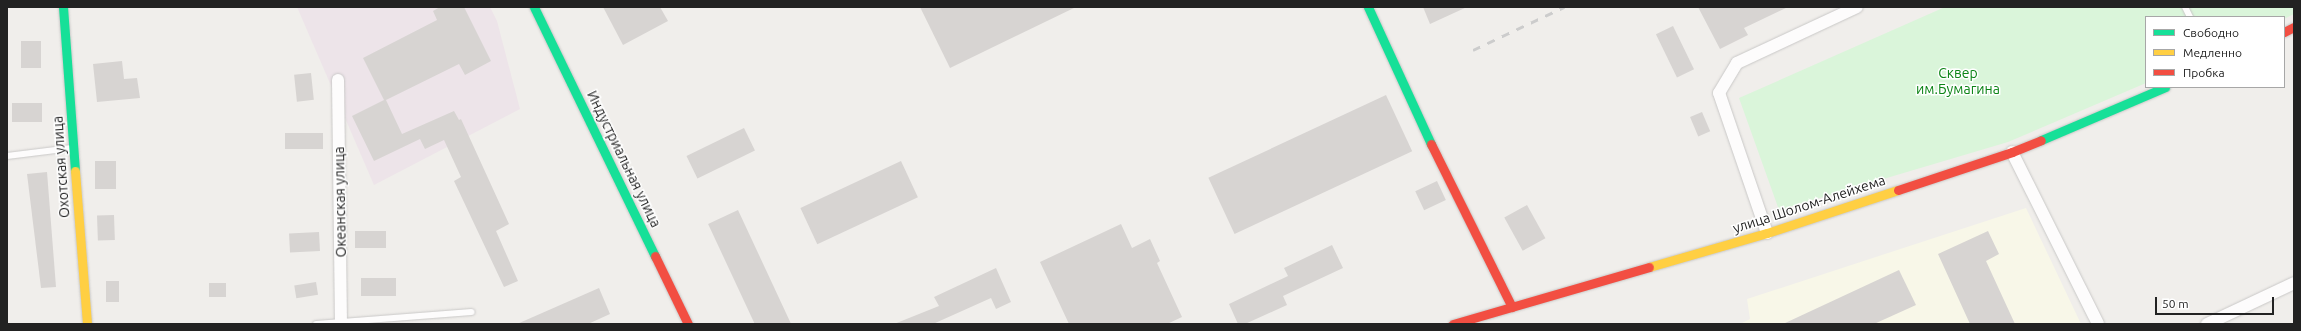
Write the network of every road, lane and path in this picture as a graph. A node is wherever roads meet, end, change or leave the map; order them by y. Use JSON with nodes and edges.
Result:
{"nodes":[{"id":1,"x":63,"y":7,"type":"edge"},
{"id":2,"x":534,"y":7,"type":"edge"},
{"id":3,"x":1368,"y":7,"type":"edge"},
{"id":4,"x":1857,"y":7,"type":"edge"},
{"id":5,"x":2185,"y":7,"type":"edge"},
{"id":6,"x":2190,"y":16,"type":"edge"},
{"id":7,"x":2294,"y":27,"type":"edge"},
{"id":8,"x":2285,"y":32,"type":"edge"},
{"id":9,"x":338,"y":80,"type":"dead end"},
{"id":10,"x":2163,"y":88,"type":"edge"},
{"id":11,"x":74,"y":148,"type":"junction"},
{"id":12,"x":2012,"y":152,"type":"junction"},
{"id":13,"x":7,"y":156,"type":"edge"},
{"id":14,"x":1767,"y":233,"type":"junction"},
{"id":15,"x":2294,"y":283,"type":"edge"},
{"id":16,"x":1512,"y":307,"type":"junction"},
{"id":17,"x":472,"y":312,"type":"dead end"},
{"id":18,"x":341,"y":323,"type":"edge"},
{"id":19,"x":87,"y":324,"type":"edge"},
{"id":20,"x":316,"y":324,"type":"edge"},
{"id":21,"x":688,"y":324,"type":"edge"},
{"id":22,"x":1453,"y":324,"type":"edge"},
{"id":23,"x":2098,"y":324,"type":"edge"},
{"id":24,"x":2207,"y":324,"type":"edge"}],
"edges":[{"from":1,"to":11,"type":"street","name":"Охотская улица"},
{"from":2,"to":21,"type":"street","name":"Индустриальная улица"},
{"from":3,"to":16,"type":"street"},
{"from":4,"to":14,"type":"street"},
{"from":5,"to":6,"type":"lane"},
{"from":7,"to":8,"type":"street"},
{"from":9,"to":18,"type":"street","name":"Океанская улица"},
{"from":10,"to":12,"type":"street","name":"улица Шолом-Алейхема"},
{"from":11,"to":13,"type":"lane"},
{"from":11,"to":19,"type":"street","name":"Охотская улица"},
{"from":12,"to":14,"type":"street","name":"улица Шолом-Алейхема"},
{"from":12,"to":23,"type":"street"},
{"from":14,"to":16,"type":"street","name":"улица Шолом-Алейхема"},
{"from":15,"to":24,"type":"street"},
{"from":16,"to":22,"type":"street","name":"улица Шолом-Алейхема"},
{"from":17,"to":18,"type":"lane"},
{"from":18,"to":20,"type":"lane"}]}
